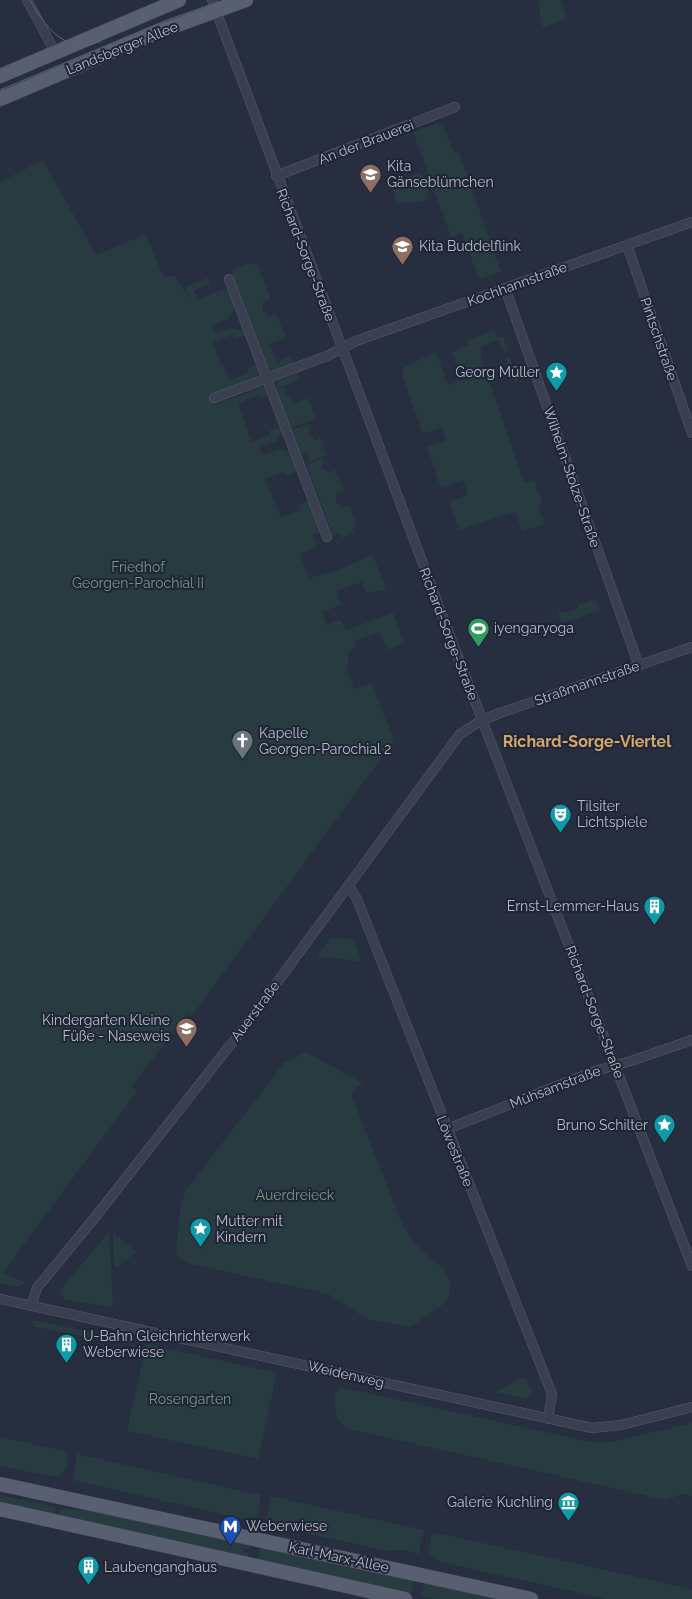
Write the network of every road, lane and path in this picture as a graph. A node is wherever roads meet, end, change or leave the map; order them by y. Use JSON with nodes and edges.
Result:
{"nodes":[{"id":1,"x":27,"y":0,"type":"edge"},
{"id":2,"x":179,"y":0,"type":"edge"},
{"id":3,"x":246,"y":0,"type":"edge"},
{"id":4,"x":214,"y":6,"type":"edge"},
{"id":5,"x":55,"y":52,"type":"junction"},
{"id":6,"x":0,"y":76,"type":"edge"},
{"id":7,"x":0,"y":99,"type":"edge"},
{"id":8,"x":455,"y":108,"type":"dead end"},
{"id":9,"x":276,"y":176,"type":"junction"},
{"id":10,"x":692,"y":222,"type":"edge"},
{"id":11,"x":627,"y":245,"type":"junction"},
{"id":12,"x":229,"y":279,"type":"dead end"},
{"id":13,"x":505,"y":288,"type":"junction"},
{"id":14,"x":342,"y":348,"type":"junction"},
{"id":15,"x":267,"y":378,"type":"junction"},
{"id":16,"x":214,"y":398,"type":"dead end"},
{"id":17,"x":692,"y":433,"type":"edge"},
{"id":18,"x":327,"y":537,"type":"dead end"},
{"id":19,"x":692,"y":647,"type":"edge"},
{"id":20,"x":639,"y":666,"type":"junction"},
{"id":21,"x":482,"y":720,"type":"junction"},
{"id":22,"x":349,"y":886,"type":"junction"},
{"id":23,"x":692,"y":1040,"type":"edge"},
{"id":24,"x":616,"y":1065,"type":"junction"},
{"id":25,"x":447,"y":1129,"type":"junction"},
{"id":26,"x":692,"y":1266,"type":"edge"},
{"id":27,"x":0,"y":1299,"type":"edge"},
{"id":28,"x":31,"y":1306,"type":"junction"},
{"id":29,"x":692,"y":1408,"type":"edge"},
{"id":30,"x":548,"y":1419,"type":"junction"},
{"id":31,"x":0,"y":1484,"type":"edge"},
{"id":32,"x":0,"y":1509,"type":"edge"},
{"id":33,"x":405,"y":1599,"type":"edge"},
{"id":34,"x":531,"y":1599,"type":"edge"}],
"edges":[{"from":1,"to":5,"type":"street"},
{"from":2,"to":5,"type":"main road","name":"Landsberger Allee"},
{"from":3,"to":4,"type":"main road","name":"Landsberger Allee"},
{"from":4,"to":7,"type":"main road","name":"Landsberger Allee"},
{"from":4,"to":9,"type":"street","name":"Richard-Sorge-Straße"},
{"from":5,"to":6,"type":"main road","name":"Landsberger Allee"},
{"from":8,"to":9,"type":"street","name":"An der Brauerei"},
{"from":9,"to":14,"type":"street","name":"Richard-Sorge-Straße"},
{"from":10,"to":11,"type":"street","name":"Kochhannstraße"},
{"from":11,"to":13,"type":"street","name":"Kochhannstraße"},
{"from":11,"to":17,"type":"street","name":"Pintschstraße"},
{"from":12,"to":15,"type":"street"},
{"from":13,"to":14,"type":"street","name":"Kochhannstraße"},
{"from":13,"to":20,"type":"street","name":"Wilhelm-Stolze-Straße"},
{"from":14,"to":15,"type":"street","name":"Kochhannstraße"},
{"from":14,"to":21,"type":"street","name":"Richard-Sorge-Straße"},
{"from":15,"to":16,"type":"street","name":"Kochhannstraße"},
{"from":15,"to":18,"type":"street"},
{"from":19,"to":20,"type":"street","name":"Straßmannstraße"},
{"from":20,"to":21,"type":"street","name":"Straßmannstraße"},
{"from":21,"to":22,"type":"street","name":"Auerstraße"},
{"from":21,"to":24,"type":"street","name":"Richard-Sorge-Straße"},
{"from":22,"to":25,"type":"street","name":"Löwestraße"},
{"from":22,"to":28,"type":"street","name":"Auerstraße"},
{"from":23,"to":24,"type":"street","name":"Mühsamstraße"},
{"from":24,"to":25,"type":"street","name":"Mühsamstraße"},
{"from":24,"to":26,"type":"street","name":"Richard-Sorge-Straße"},
{"from":25,"to":30,"type":"street","name":"Löwestraße"},
{"from":27,"to":28,"type":"street","name":"Weidenweg"},
{"from":28,"to":30,"type":"street","name":"Weidenweg"},
{"from":29,"to":30,"type":"street","name":"Weidenweg"},
{"from":31,"to":34,"type":"main road","name":"Karl-Marx-Allee"},
{"from":32,"to":33,"type":"main road","name":"Karl-Marx-Allee"}]}
